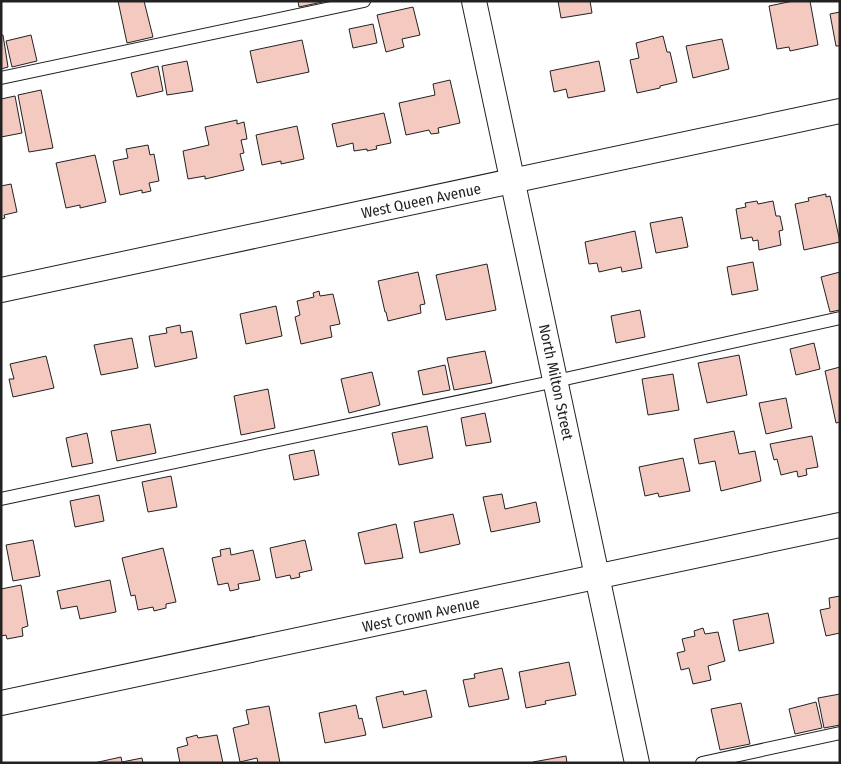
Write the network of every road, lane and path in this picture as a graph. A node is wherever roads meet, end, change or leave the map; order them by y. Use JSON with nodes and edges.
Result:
{"nodes":[{"id":1,"x":364,"y":1,"type":"edge"},
{"id":2,"x":474,"y":1,"type":"edge"},
{"id":3,"x":1,"y":78,"type":"edge"},
{"id":4,"x":840,"y":111,"type":"edge"},
{"id":5,"x":513,"y":181,"type":"junction"},
{"id":6,"x":1,"y":290,"type":"edge"},
{"id":7,"x":840,"y":318,"type":"edge"},
{"id":8,"x":556,"y":381,"type":"junction"},
{"id":9,"x":1,"y":499,"type":"edge"},
{"id":10,"x":840,"y":525,"type":"edge"},
{"id":11,"x":598,"y":577,"type":"junction"},
{"id":12,"x":1,"y":703,"type":"edge"},
{"id":13,"x":840,"y":733,"type":"edge"},
{"id":14,"x":637,"y":763,"type":"edge"},
{"id":15,"x":702,"y":763,"type":"edge"}],
"edges":[{"from":1,"to":3,"type":"lane"},
{"from":2,"to":5,"type":"street","name":"North Milton Street"},
{"from":4,"to":5,"type":"street","name":"West Queen Avenue"},
{"from":5,"to":6,"type":"street","name":"West Queen Avenue"},
{"from":5,"to":8,"type":"street","name":"North Milton Street"},
{"from":7,"to":8,"type":"lane"},
{"from":8,"to":9,"type":"lane"},
{"from":8,"to":11,"type":"street","name":"North Milton Street"},
{"from":10,"to":11,"type":"street","name":"West Crown Avenue"},
{"from":11,"to":12,"type":"street","name":"West Crown Avenue"},
{"from":11,"to":14,"type":"street","name":"North Milton Street"},
{"from":13,"to":15,"type":"lane"}]}
